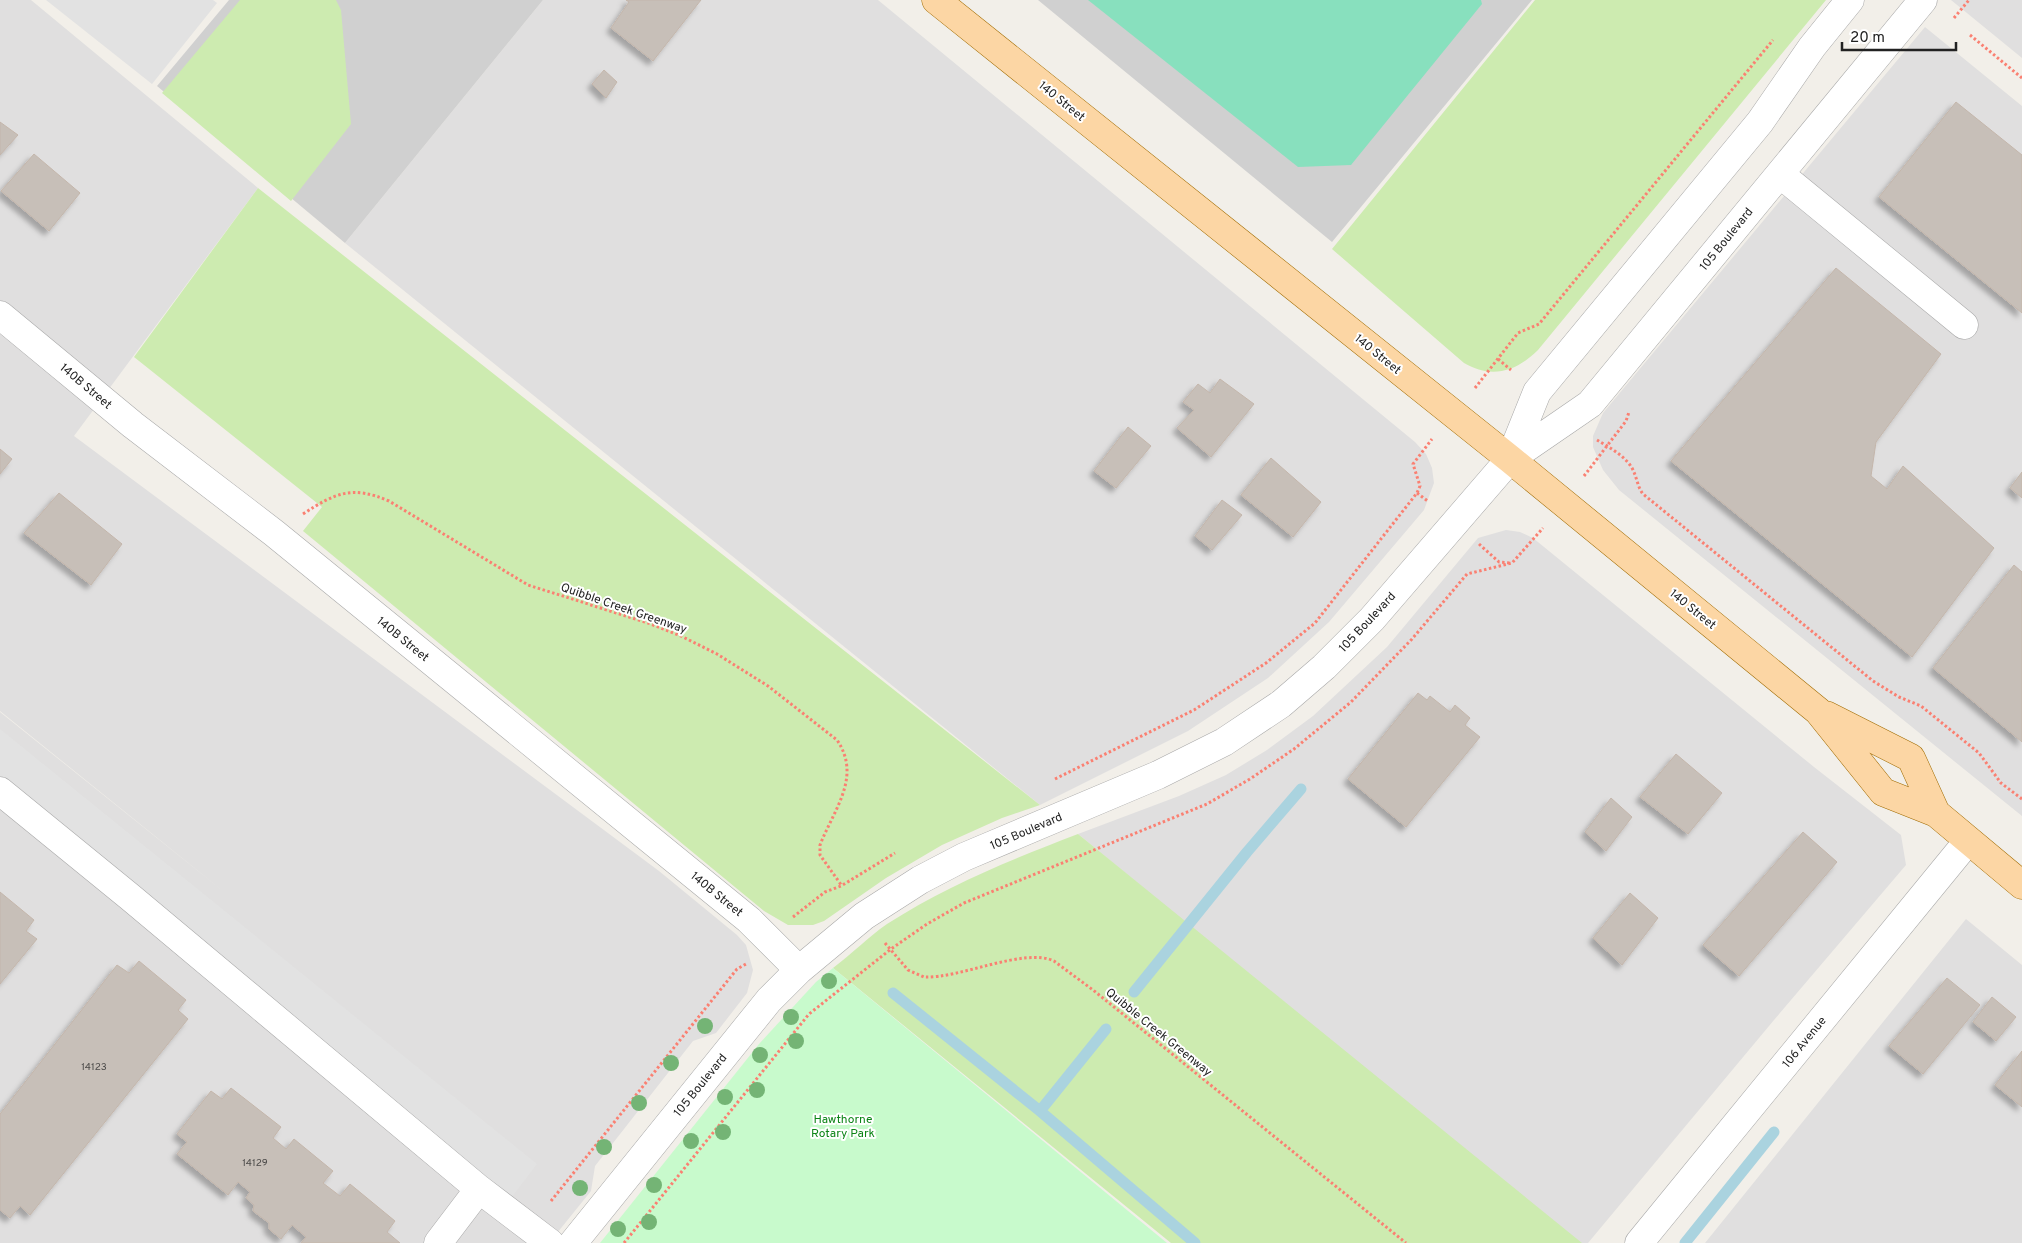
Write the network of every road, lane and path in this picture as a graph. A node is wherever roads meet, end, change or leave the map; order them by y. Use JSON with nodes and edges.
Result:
{"nodes":[{"id":1,"x":936,"y":0,"type":"edge"},
{"id":2,"x":1850,"y":0,"type":"edge"},
{"id":3,"x":1923,"y":0,"type":"edge"},
{"id":4,"x":1970,"y":35,"type":"dead end"},
{"id":5,"x":1774,"y":39,"type":"dead end"},
{"id":6,"x":2022,"y":78,"type":"edge"},
{"id":7,"x":1780,"y":174,"type":"junction"},
{"id":8,"x":0,"y":315,"type":"edge"},
{"id":9,"x":1964,"y":325,"type":"dead end"},
{"id":10,"x":1498,"y":359,"type":"junction"},
{"id":11,"x":1510,"y":369,"type":"dead end"},
{"id":12,"x":1489,"y":372,"type":"dead end"},
{"id":13,"x":1620,"y":429,"type":"dead end"},
{"id":14,"x":1594,"y":438,"type":"dead end"},
{"id":15,"x":1607,"y":446,"type":"junction"},
{"id":16,"x":1422,"y":452,"type":"dead end"},
{"id":17,"x":1599,"y":458,"type":"dead end"},
{"id":18,"x":1510,"y":459,"type":"junction"},
{"id":19,"x":1418,"y":493,"type":"junction"},
{"id":20,"x":1426,"y":500,"type":"dead end"},
{"id":21,"x":297,"y":518,"type":"dead end"},
{"id":22,"x":1533,"y":540,"type":"dead end"},
{"id":23,"x":1477,"y":541,"type":"dead end"},
{"id":24,"x":1512,"y":563,"type":"junction"},
{"id":25,"x":1818,"y":712,"type":"junction"},
{"id":26,"x":1047,"y":783,"type":"dead end"},
{"id":27,"x":0,"y":791,"type":"edge"},
{"id":28,"x":2022,"y":799,"type":"edge"},
{"id":29,"x":1936,"y":813,"type":"junction"},
{"id":30,"x":1968,"y":841,"type":"junction"},
{"id":31,"x":901,"y":850,"type":"dead end"},
{"id":32,"x":2022,"y":885,"type":"edge"},
{"id":33,"x":842,"y":886,"type":"junction"},
{"id":34,"x":846,"y":892,"type":"dead end"},
{"id":35,"x":790,"y":920,"type":"dead end"},
{"id":36,"x":882,"y":939,"type":"dead end"},
{"id":37,"x":890,"y":949,"type":"junction"},
{"id":38,"x":748,"y":962,"type":"dead end"},
{"id":39,"x":799,"y":970,"type":"junction"},
{"id":40,"x":479,"y":1190,"type":"junction"},
{"id":41,"x":540,"y":1236,"type":"edge"},
{"id":42,"x":438,"y":1243,"type":"edge"},
{"id":43,"x":573,"y":1243,"type":"edge"},
{"id":44,"x":624,"y":1243,"type":"edge"},
{"id":45,"x":1406,"y":1243,"type":"edge"},
{"id":46,"x":1639,"y":1243,"type":"edge"}],
"edges":[{"from":1,"to":18,"type":"main road","name":"140 Street"},
{"from":2,"to":18,"type":"street","name":"105 Boulevard"},
{"from":3,"to":7,"type":"street","name":"105 Boulevard"},
{"from":4,"to":6,"type":"path"},
{"from":5,"to":10,"type":"path"},
{"from":7,"to":9,"type":"street"},
{"from":7,"to":18,"type":"street","name":"105 Boulevard"},
{"from":8,"to":39,"type":"street","name":"140B Street"},
{"from":10,"to":11,"type":"path"},
{"from":10,"to":12,"type":"path"},
{"from":13,"to":15,"type":"path"},
{"from":14,"to":15,"type":"path"},
{"from":15,"to":17,"type":"path"},
{"from":15,"to":28,"type":"path"},
{"from":16,"to":19,"type":"path"},
{"from":18,"to":25,"type":"main road","name":"140 Street"},
{"from":18,"to":39,"type":"street","name":"105 Boulevard"},
{"from":19,"to":20,"type":"path"},
{"from":19,"to":26,"type":"path"},
{"from":21,"to":33,"type":"path","name":"Quibble Creek Greenway"},
{"from":22,"to":24,"type":"path"},
{"from":23,"to":24,"type":"path"},
{"from":24,"to":37,"type":"path"},
{"from":25,"to":29,"type":"main road","name":"140 Street"},
{"from":25,"to":29,"type":"main road","name":"140 Street"},
{"from":27,"to":40,"type":"street"},
{"from":29,"to":30,"type":"main road","name":"140 Street"},
{"from":30,"to":32,"type":"main road","name":"140 Street"},
{"from":30,"to":46,"type":"street","name":"106 Avenue"},
{"from":31,"to":33,"type":"path"},
{"from":33,"to":34,"type":"path","name":"Quibble Creek Greenway"},
{"from":33,"to":35,"type":"path"},
{"from":36,"to":37,"type":"path","name":"Quibble Creek Greenway"},
{"from":37,"to":44,"type":"path"},
{"from":37,"to":45,"type":"path","name":"Quibble Creek Greenway"},
{"from":38,"to":41,"type":"path"},
{"from":39,"to":43,"type":"street","name":"105 Boulevard"},
{"from":40,"to":41,"type":"street"},
{"from":40,"to":42,"type":"street"}]}
